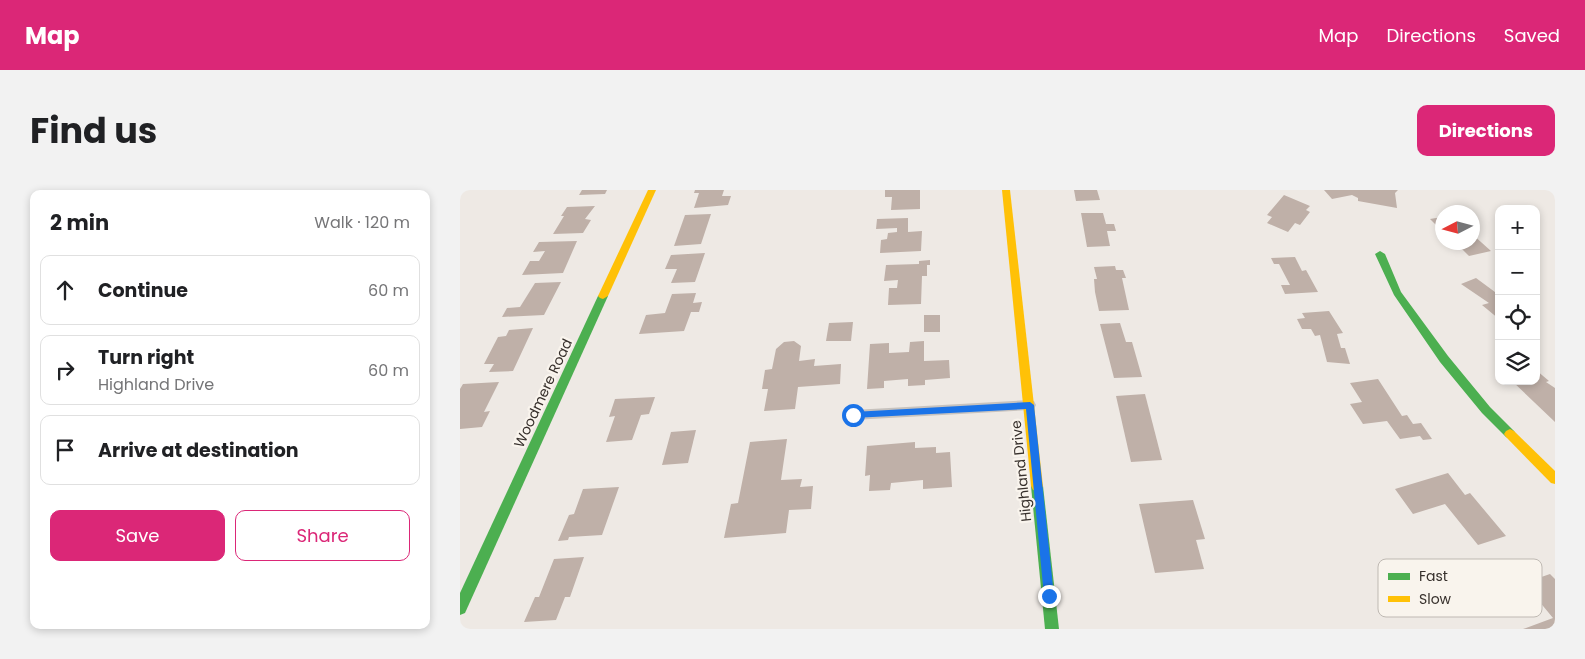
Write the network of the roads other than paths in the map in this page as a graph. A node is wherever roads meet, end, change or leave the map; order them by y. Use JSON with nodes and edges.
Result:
{"nodes":[{"id":1,"x":652,"y":190,"type":"edge"},
{"id":2,"x":1006,"y":190,"type":"edge"},
{"id":3,"x":1380,"y":254,"type":"dead end"},
{"id":4,"x":1030,"y":405,"type":"junction"},
{"id":5,"x":853,"y":415,"type":"dead end"},
{"id":6,"x":1555,"y":479,"type":"edge"},
{"id":7,"x":460,"y":608,"type":"edge"},
{"id":8,"x":1052,"y":629,"type":"edge"}],
"edges":[{"from":1,"to":7,"type":"street","name":"Woodmere Road"},
{"from":2,"to":4,"type":"street","name":"Highland Drive"},
{"from":3,"to":6,"type":"street"},
{"from":4,"to":5,"type":"lane"},
{"from":4,"to":8,"type":"street","name":"Highland Drive"}]}
